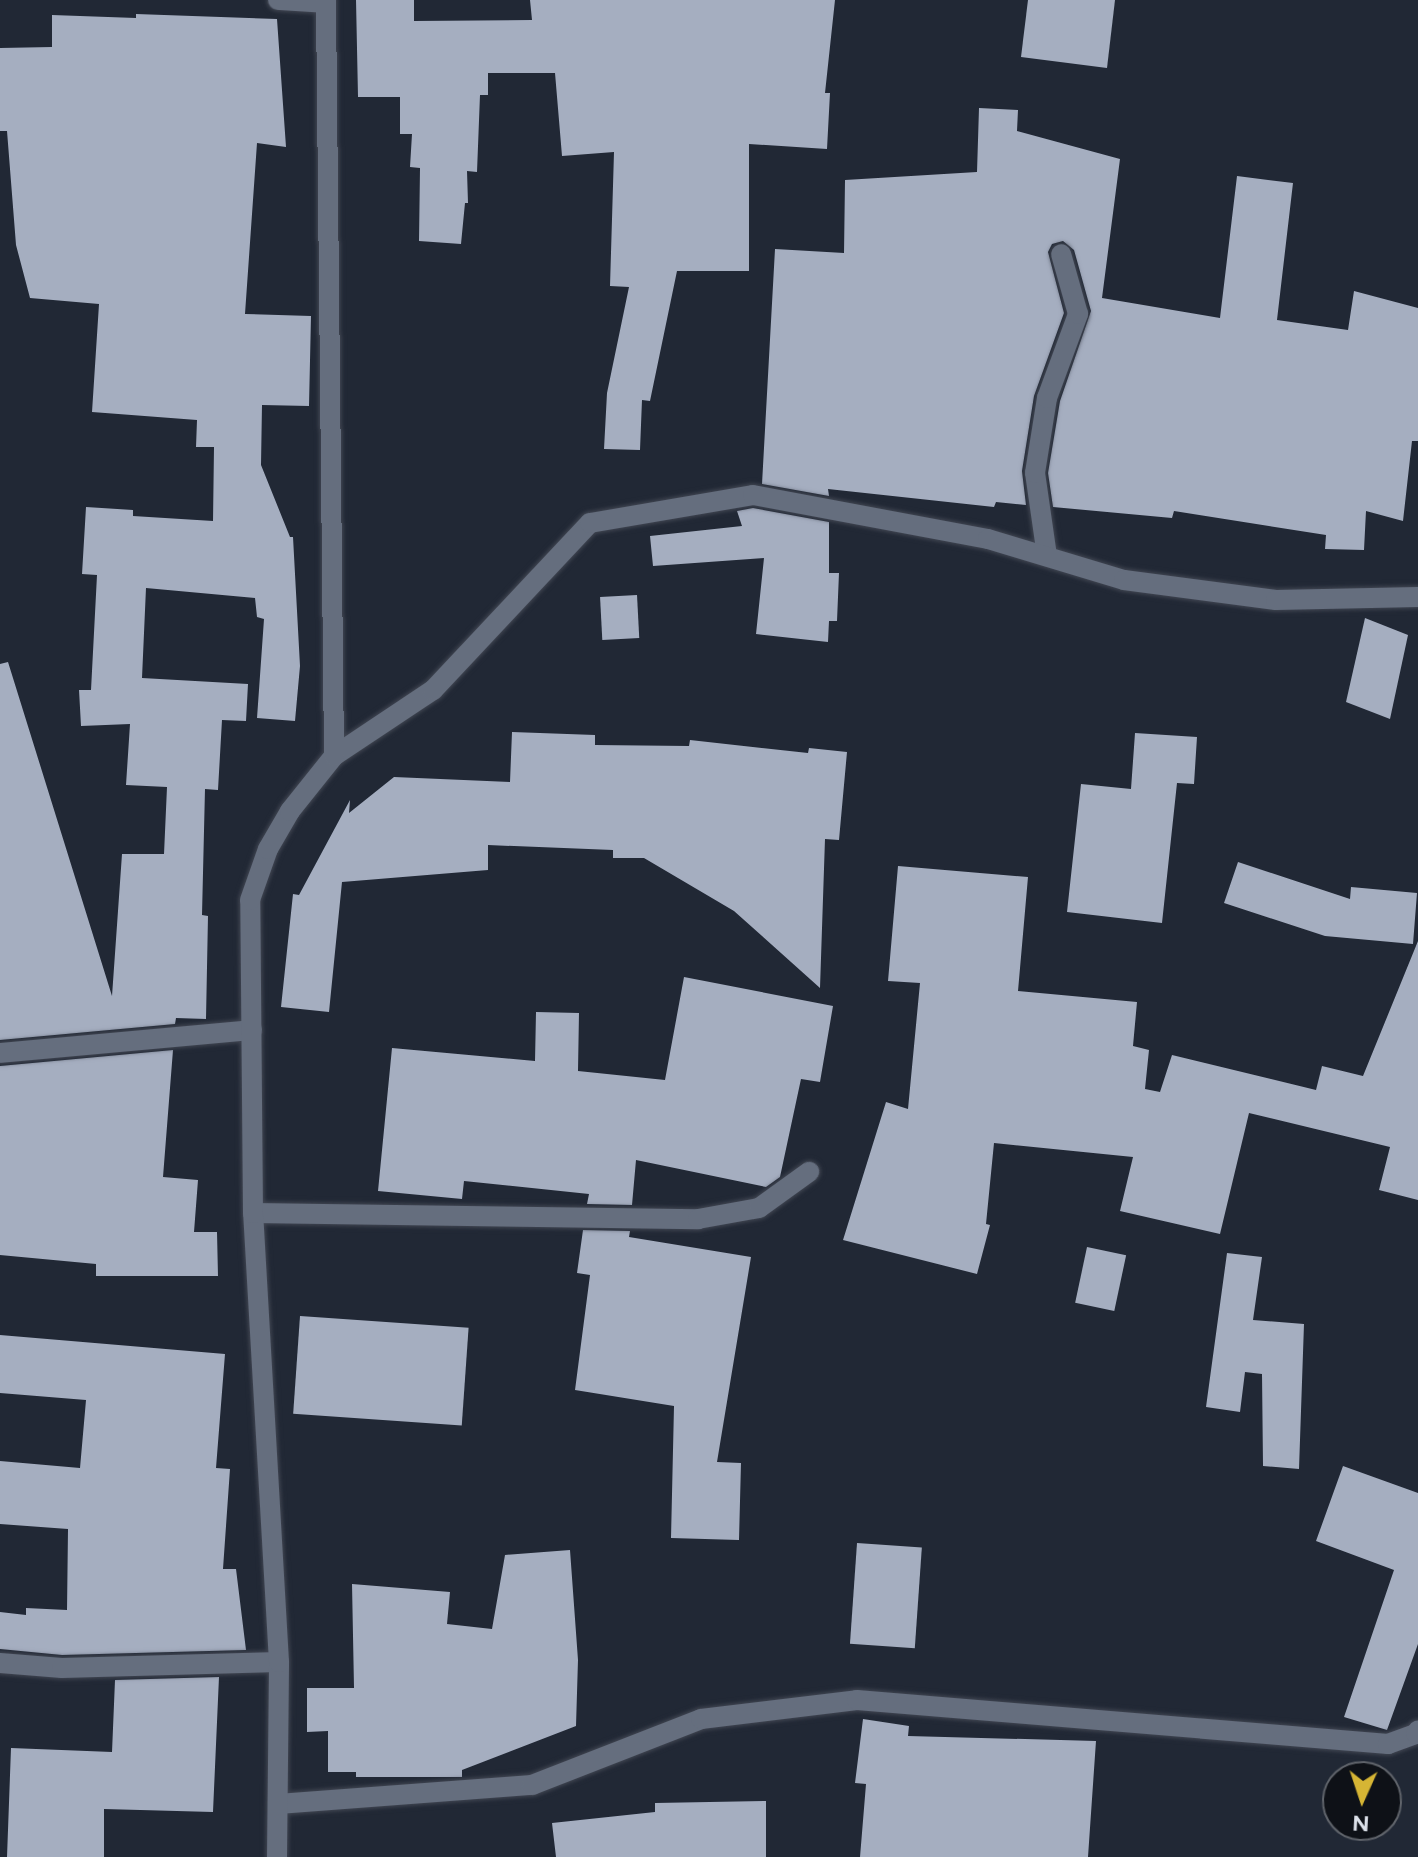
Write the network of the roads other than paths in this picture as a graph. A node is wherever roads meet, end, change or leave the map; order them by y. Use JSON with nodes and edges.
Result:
{"nodes":[{"id":1,"x":278,"y":0,"type":"edge"},
{"id":2,"x":326,"y":1,"type":"edge"},
{"id":3,"x":1061,"y":254,"type":"dead end"},
{"id":4,"x":1047,"y":556,"type":"junction"},
{"id":5,"x":1418,"y":597,"type":"edge"},
{"id":6,"x":334,"y":756,"type":"junction"},
{"id":7,"x":252,"y":1030,"type":"junction"},
{"id":8,"x":0,"y":1053,"type":"edge"},
{"id":9,"x":809,"y":1172,"type":"dead end"},
{"id":10,"x":253,"y":1213,"type":"junction"},
{"id":11,"x":279,"y":1662,"type":"junction"},
{"id":12,"x":0,"y":1663,"type":"edge"},
{"id":13,"x":1418,"y":1730,"type":"edge"},
{"id":14,"x":278,"y":1804,"type":"junction"},
{"id":15,"x":277,"y":1857,"type":"edge"}],
"edges":[{"from":1,"to":2,"type":"street"},
{"from":2,"to":6,"type":"street"},
{"from":3,"to":4,"type":"street"},
{"from":4,"to":5,"type":"street"},
{"from":4,"to":6,"type":"street"},
{"from":6,"to":7,"type":"street"},
{"from":7,"to":8,"type":"street"},
{"from":7,"to":10,"type":"street"},
{"from":9,"to":10,"type":"street"},
{"from":10,"to":11,"type":"street"},
{"from":11,"to":12,"type":"street"},
{"from":11,"to":14,"type":"street"},
{"from":13,"to":14,"type":"street"},
{"from":14,"to":15,"type":"street"}]}
